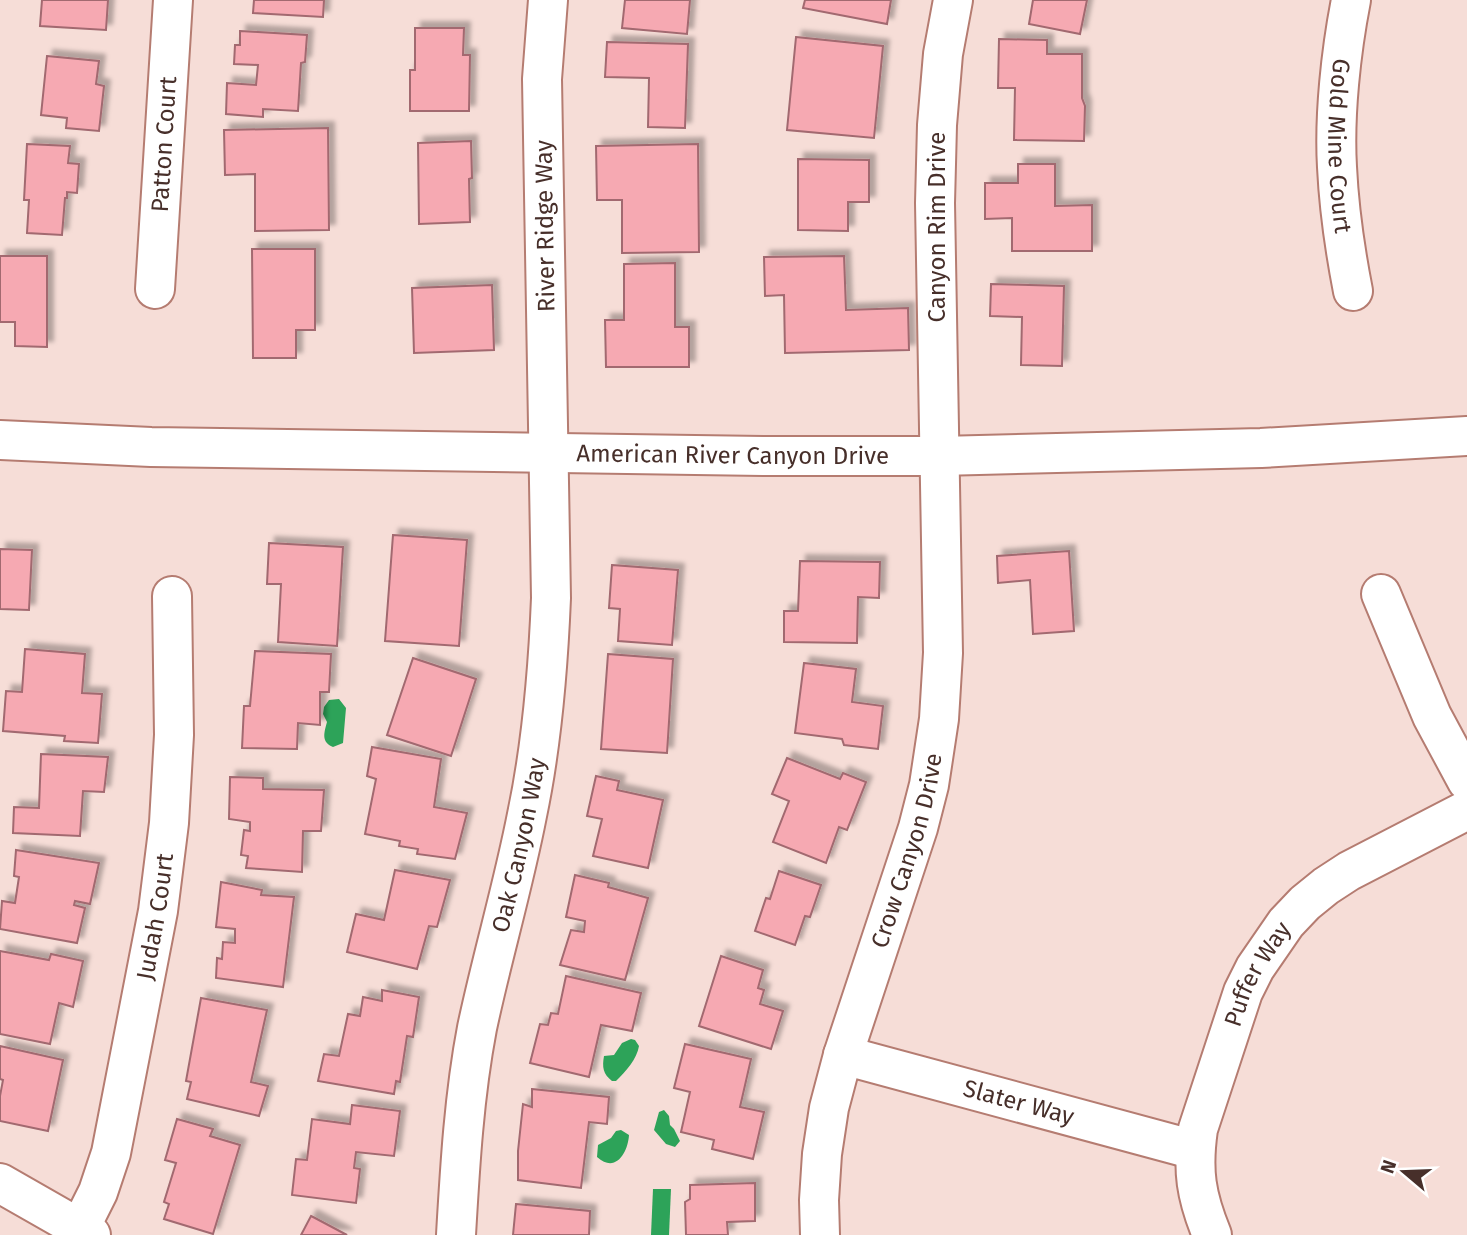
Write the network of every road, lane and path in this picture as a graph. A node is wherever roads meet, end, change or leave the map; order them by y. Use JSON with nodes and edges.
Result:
{"nodes":[{"id":1,"x":173,"y":0,"type":"edge"},
{"id":2,"x":548,"y":0,"type":"edge"},
{"id":3,"x":953,"y":0,"type":"edge"},
{"id":4,"x":1351,"y":0,"type":"edge"},
{"id":5,"x":155,"y":289,"type":"dead end"},
{"id":6,"x":1353,"y":291,"type":"dead end"},
{"id":7,"x":1467,"y":436,"type":"edge"},
{"id":8,"x":0,"y":440,"type":"edge"},
{"id":9,"x":549,"y":452,"type":"junction"},
{"id":10,"x":940,"y":456,"type":"junction"},
{"id":11,"x":1381,"y":594,"type":"dead end"},
{"id":12,"x":172,"y":596,"type":"dead end"},
{"id":13,"x":1467,"y":781,"type":"edge"},
{"id":14,"x":1467,"y":810,"type":"edge"},
{"id":15,"x":843,"y":1055,"type":"junction"},
{"id":16,"x":1195,"y":1150,"type":"junction"},
{"id":17,"x":0,"y":1183,"type":"edge"},
{"id":18,"x":86,"y":1232,"type":"edge"},
{"id":19,"x":456,"y":1235,"type":"edge"},
{"id":20,"x":820,"y":1235,"type":"edge"},
{"id":21,"x":1212,"y":1235,"type":"edge"}],
"edges":[{"from":1,"to":5,"type":"street","name":"Patton Court"},
{"from":2,"to":9,"type":"street","name":"River Ridge Way"},
{"from":3,"to":10,"type":"street","name":"Canyon Rim Drive"},
{"from":4,"to":6,"type":"street","name":"Gold Mine Court"},
{"from":7,"to":10,"type":"street","name":"American River Canyon Drive"},
{"from":8,"to":9,"type":"street","name":"American River Canyon Drive"},
{"from":9,"to":10,"type":"street","name":"American River Canyon Drive"},
{"from":9,"to":19,"type":"street","name":"Oak Canyon Way"},
{"from":10,"to":15,"type":"street","name":"Crow Canyon Drive"},
{"from":11,"to":13,"type":"street"},
{"from":12,"to":18,"type":"street","name":"Judah Court"},
{"from":14,"to":16,"type":"street","name":"Puffer Way"},
{"from":15,"to":16,"type":"street","name":"Slater Way"},
{"from":15,"to":20,"type":"street","name":"Crow Canyon Drive"},
{"from":16,"to":21,"type":"street","name":"Puffer Way"},
{"from":17,"to":18,"type":"street"}]}
